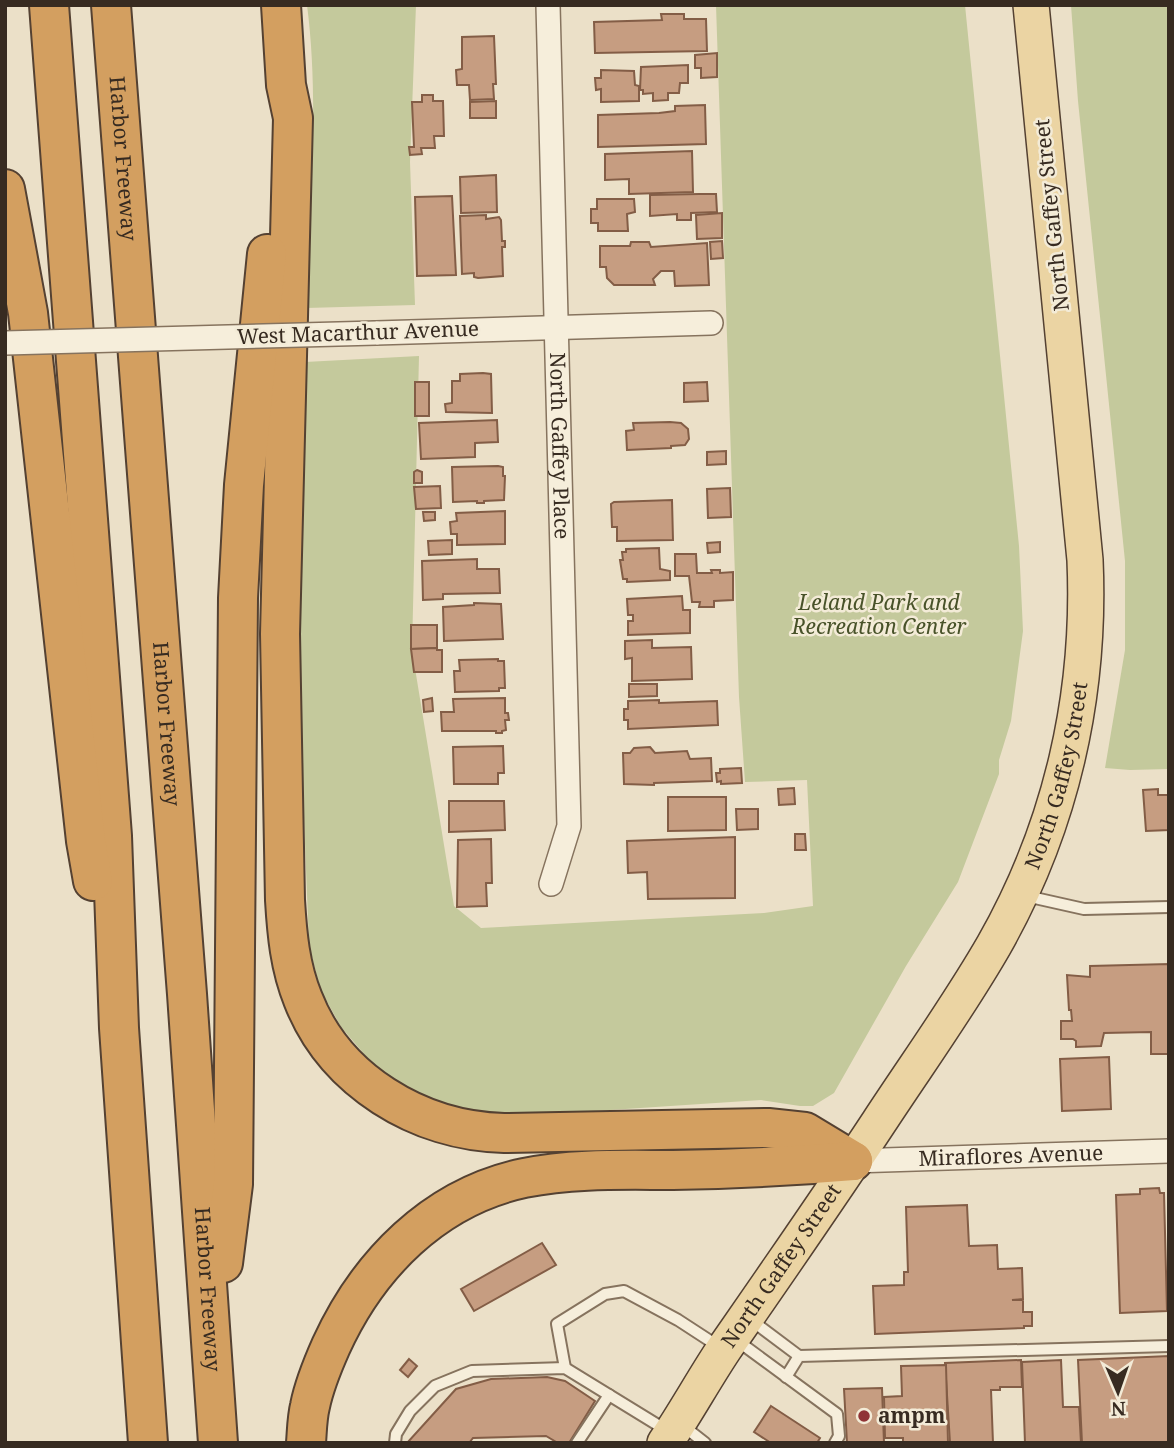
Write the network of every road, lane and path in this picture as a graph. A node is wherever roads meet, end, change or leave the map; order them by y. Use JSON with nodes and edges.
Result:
{"nodes":[{"id":1,"x":49,"y":5,"type":"edge"},
{"id":2,"x":111,"y":5,"type":"edge"},
{"id":3,"x":281,"y":5,"type":"edge"},
{"id":4,"x":548,"y":5,"type":"edge"},
{"id":5,"x":1031,"y":5,"type":"edge"},
{"id":6,"x":286,"y":85,"type":"junction"},
{"id":7,"x":5,"y":189,"type":"edge"},
{"id":8,"x":711,"y":323,"type":"dead end"},
{"id":9,"x":555,"y":328,"type":"junction"},
{"id":10,"x":5,"y":343,"type":"edge"},
{"id":11,"x":551,"y":884,"type":"dead end"},
{"id":12,"x":1020,"y":894,"type":"junction"},
{"id":13,"x":1169,"y":907,"type":"edge"},
{"id":14,"x":119,"y":1028,"type":"junction"},
{"id":15,"x":1169,"y":1151,"type":"edge"},
{"id":16,"x":853,"y":1161,"type":"junction"},
{"id":17,"x":734,"y":1335,"type":"junction"},
{"id":18,"x":1169,"y":1346,"type":"edge"},
{"id":19,"x":213,"y":1352,"type":"junction"},
{"id":20,"x":799,"y":1356,"type":"junction"},
{"id":21,"x":565,"y":1368,"type":"junction"},
{"id":22,"x":786,"y":1377,"type":"junction"},
{"id":23,"x":609,"y":1395,"type":"junction"},
{"id":24,"x":680,"y":1435,"type":"edge"},
{"id":25,"x":148,"y":1443,"type":"edge"},
{"id":26,"x":218,"y":1443,"type":"edge"},
{"id":27,"x":306,"y":1443,"type":"edge"},
{"id":28,"x":395,"y":1443,"type":"edge"},
{"id":29,"x":577,"y":1443,"type":"edge"},
{"id":30,"x":835,"y":1443,"type":"edge"}],
"edges":[{"from":1,"to":14,"type":"highway"},
{"from":2,"to":19,"type":"highway","name":"Harbor Freeway"},
{"from":3,"to":6,"type":"highway"},
{"from":4,"to":9,"type":"street","name":"North Gaffey Place"},
{"from":5,"to":12,"type":"main road","name":"North Gaffey Street"},
{"from":6,"to":16,"type":"highway"},
{"from":6,"to":19,"type":"highway"},
{"from":7,"to":14,"type":"highway"},
{"from":8,"to":9,"type":"street","name":"West Macarthur Avenue"},
{"from":9,"to":10,"type":"street","name":"West Macarthur Avenue","bridge":true},
{"from":9,"to":11,"type":"street","name":"North Gaffey Place"},
{"from":12,"to":13,"type":"lane"},
{"from":12,"to":16,"type":"main road","name":"North Gaffey Street"},
{"from":14,"to":25,"type":"highway"},
{"from":15,"to":16,"type":"street","name":"Miraflores Avenue"},
{"from":16,"to":17,"type":"main road","name":"North Gaffey Street"},
{"from":16,"to":27,"type":"highway"},
{"from":17,"to":20,"type":"lane"},
{"from":17,"to":21,"type":"lane"},
{"from":17,"to":22,"type":"lane"},
{"from":17,"to":24,"type":"main road","name":"North Gaffey Street"},
{"from":18,"to":20,"type":"lane"},
{"from":19,"to":26,"type":"highway","name":"Harbor Freeway"},
{"from":20,"to":22,"type":"lane"},
{"from":21,"to":23,"type":"lane"},
{"from":21,"to":28,"type":"lane"},
{"from":22,"to":30,"type":"lane"},
{"from":23,"to":24,"type":"lane"},
{"from":23,"to":29,"type":"lane"}]}
